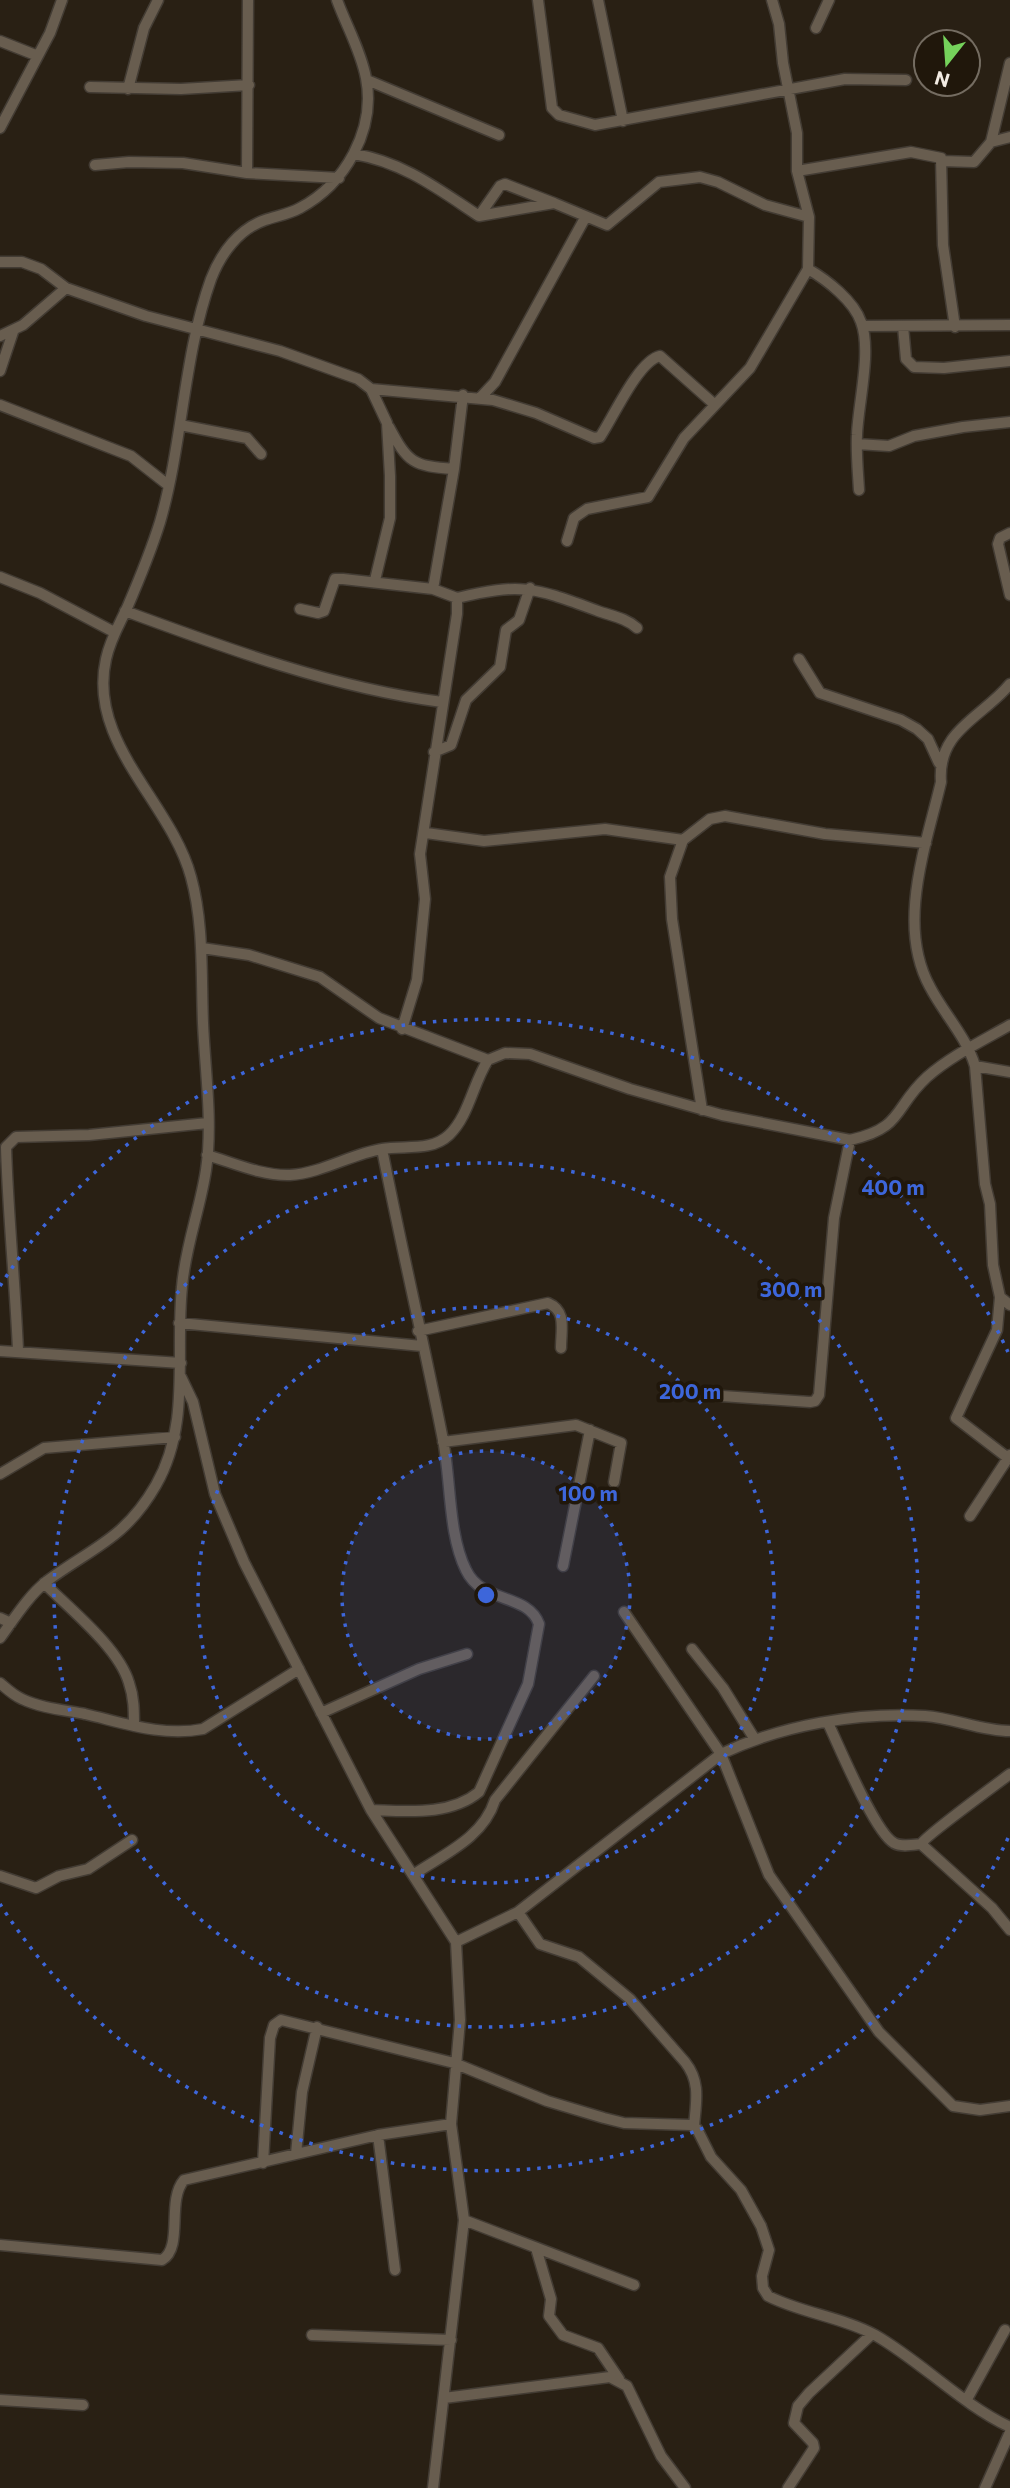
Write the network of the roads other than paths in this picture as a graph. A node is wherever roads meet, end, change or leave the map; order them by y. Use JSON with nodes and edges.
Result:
{"nodes":[{"id":1,"x":62,"y":0,"type":"edge"},
{"id":2,"x":158,"y":0,"type":"edge"},
{"id":3,"x":247,"y":0,"type":"edge"},
{"id":4,"x":337,"y":0,"type":"edge"},
{"id":5,"x":538,"y":0,"type":"edge"},
{"id":6,"x":598,"y":0,"type":"edge"},
{"id":7,"x":772,"y":0,"type":"edge"},
{"id":8,"x":829,"y":0,"type":"edge"},
{"id":9,"x":816,"y":28,"type":"dead end"},
{"id":10,"x":0,"y":41,"type":"edge"},
{"id":11,"x":38,"y":56,"type":"junction"},
{"id":12,"x":1010,"y":63,"type":"edge"},
{"id":13,"x":367,"y":80,"type":"junction"},
{"id":14,"x":906,"y":80,"type":"dead end"},
{"id":15,"x":249,"y":85,"type":"junction"},
{"id":16,"x":90,"y":87,"type":"dead end"},
{"id":17,"x":790,"y":88,"type":"junction"},
{"id":18,"x":128,"y":89,"type":"junction"},
{"id":19,"x":623,"y":121,"type":"junction"},
{"id":20,"x":0,"y":128,"type":"edge"},
{"id":21,"x":499,"y":135,"type":"dead end"},
{"id":22,"x":1010,"y":137,"type":"edge"},
{"id":23,"x":991,"y":142,"type":"junction"},
{"id":24,"x":354,"y":155,"type":"junction"},
{"id":25,"x":942,"y":161,"type":"junction"},
{"id":26,"x":95,"y":165,"type":"dead end"},
{"id":27,"x":797,"y":170,"type":"junction"},
{"id":28,"x":247,"y":173,"type":"junction"},
{"id":29,"x":339,"y":178,"type":"junction"},
{"id":30,"x":554,"y":203,"type":"junction"},
{"id":31,"x":480,"y":216,"type":"junction"},
{"id":32,"x":809,"y":217,"type":"junction"},
{"id":33,"x":585,"y":218,"type":"junction"},
{"id":34,"x":0,"y":262,"type":"edge"},
{"id":35,"x":808,"y":269,"type":"junction"},
{"id":36,"x":66,"y":288,"type":"junction"},
{"id":37,"x":1010,"y":325,"type":"edge"},
{"id":38,"x":863,"y":326,"type":"junction"},
{"id":39,"x":903,"y":326,"type":"junction"},
{"id":40,"x":955,"y":327,"type":"junction"},
{"id":41,"x":13,"y":332,"type":"junction"},
{"id":42,"x":197,"y":332,"type":"junction"},
{"id":43,"x":0,"y":336,"type":"edge"},
{"id":44,"x":1010,"y":361,"type":"edge"},
{"id":45,"x":0,"y":371,"type":"edge"},
{"id":46,"x":371,"y":389,"type":"junction"},
{"id":47,"x":463,"y":395,"type":"junction"},
{"id":48,"x":480,"y":398,"type":"junction"},
{"id":49,"x":714,"y":404,"type":"junction"},
{"id":50,"x":0,"y":405,"type":"edge"},
{"id":51,"x":1010,"y":422,"type":"edge"},
{"id":52,"x":387,"y":423,"type":"junction"},
{"id":53,"x":180,"y":425,"type":"junction"},
{"id":54,"x":857,"y":444,"type":"junction"},
{"id":55,"x":261,"y":454,"type":"dead end"},
{"id":56,"x":454,"y":469,"type":"junction"},
{"id":57,"x":168,"y":485,"type":"junction"},
{"id":58,"x":859,"y":490,"type":"dead end"},
{"id":59,"x":1010,"y":533,"type":"edge"},
{"id":60,"x":567,"y":541,"type":"dead end"},
{"id":61,"x":0,"y":577,"type":"edge"},
{"id":62,"x":375,"y":580,"type":"junction"},
{"id":63,"x":530,"y":588,"type":"junction"},
{"id":64,"x":433,"y":589,"type":"junction"},
{"id":65,"x":1010,"y":596,"type":"edge"},
{"id":66,"x":457,"y":598,"type":"junction"},
{"id":67,"x":300,"y":609,"type":"dead end"},
{"id":68,"x":125,"y":611,"type":"junction"},
{"id":69,"x":637,"y":628,"type":"dead end"},
{"id":70,"x":114,"y":632,"type":"junction"},
{"id":71,"x":799,"y":659,"type":"dead end"},
{"id":72,"x":1010,"y":684,"type":"edge"},
{"id":73,"x":442,"y":702,"type":"junction"},
{"id":74,"x":434,"y":752,"type":"junction"},
{"id":75,"x":939,"y":763,"type":"junction"},
{"id":76,"x":426,"y":833,"type":"junction"},
{"id":77,"x":683,"y":840,"type":"junction"},
{"id":78,"x":926,"y":843,"type":"junction"},
{"id":79,"x":202,"y":948,"type":"junction"},
{"id":80,"x":1010,"y":1025,"type":"edge"},
{"id":81,"x":402,"y":1029,"type":"junction"},
{"id":82,"x":970,"y":1048,"type":"junction"},
{"id":83,"x":488,"y":1059,"type":"junction"},
{"id":84,"x":975,"y":1066,"type":"junction"},
{"id":85,"x":1010,"y":1072,"type":"edge"},
{"id":86,"x":702,"y":1110,"type":"junction"},
{"id":87,"x":208,"y":1123,"type":"junction"},
{"id":88,"x":850,"y":1140,"type":"junction"},
{"id":89,"x":382,"y":1149,"type":"junction"},
{"id":90,"x":207,"y":1155,"type":"junction"},
{"id":91,"x":1000,"y":1297,"type":"junction"},
{"id":92,"x":1010,"y":1305,"type":"edge"},
{"id":93,"x":179,"y":1323,"type":"junction"},
{"id":94,"x":418,"y":1331,"type":"junction"},
{"id":95,"x":422,"y":1346,"type":"junction"},
{"id":96,"x":561,"y":1348,"type":"dead end"},
{"id":97,"x":18,"y":1350,"type":"junction"},
{"id":98,"x":0,"y":1351,"type":"edge"},
{"id":99,"x":181,"y":1363,"type":"junction"},
{"id":100,"x":181,"y":1376,"type":"junction"},
{"id":101,"x":707,"y":1395,"type":"dead end"},
{"id":102,"x":590,"y":1430,"type":"junction"},
{"id":103,"x":175,"y":1437,"type":"junction"},
{"id":104,"x":443,"y":1442,"type":"junction"},
{"id":105,"x":1009,"y":1456,"type":"edge"},
{"id":106,"x":0,"y":1474,"type":"edge"},
{"id":107,"x":614,"y":1482,"type":"dead end"},
{"id":108,"x":970,"y":1516,"type":"dead end"},
{"id":109,"x":563,"y":1566,"type":"dead end"},
{"id":110,"x":44,"y":1583,"type":"junction"},
{"id":111,"x":624,"y":1612,"type":"dead end"},
{"id":112,"x":0,"y":1618,"type":"edge"},
{"id":113,"x":11,"y":1623,"type":"junction"},
{"id":114,"x":0,"y":1638,"type":"edge"},
{"id":115,"x":692,"y":1649,"type":"dead end"},
{"id":116,"x":467,"y":1654,"type":"dead end"},
{"id":117,"x":299,"y":1669,"type":"junction"},
{"id":118,"x":594,"y":1676,"type":"dead end"},
{"id":119,"x":0,"y":1683,"type":"edge"},
{"id":120,"x":321,"y":1713,"type":"junction"},
{"id":121,"x":828,"y":1723,"type":"junction"},
{"id":122,"x":134,"y":1727,"type":"junction"},
{"id":123,"x":1010,"y":1731,"type":"edge"},
{"id":124,"x":754,"y":1738,"type":"junction"},
{"id":125,"x":720,"y":1754,"type":"junction"},
{"id":126,"x":1010,"y":1774,"type":"edge"},
{"id":127,"x":371,"y":1810,"type":"junction"},
{"id":128,"x":132,"y":1840,"type":"dead end"},
{"id":129,"x":921,"y":1844,"type":"junction"},
{"id":130,"x":414,"y":1875,"type":"junction"},
{"id":131,"x":0,"y":1876,"type":"edge"},
{"id":132,"x":518,"y":1912,"type":"junction"},
{"id":133,"x":1010,"y":1930,"type":"edge"},
{"id":134,"x":456,"y":1942,"type":"junction"},
{"id":135,"x":317,"y":2027,"type":"junction"},
{"id":136,"x":454,"y":2063,"type":"junction"},
{"id":137,"x":1010,"y":2106,"type":"edge"},
{"id":138,"x":451,"y":2124,"type":"junction"},
{"id":139,"x":694,"y":2126,"type":"junction"},
{"id":140,"x":378,"y":2135,"type":"junction"},
{"id":141,"x":296,"y":2154,"type":"junction"},
{"id":142,"x":263,"y":2163,"type":"junction"},
{"id":143,"x":464,"y":2220,"type":"junction"},
{"id":144,"x":0,"y":2245,"type":"edge"},
{"id":145,"x":536,"y":2248,"type":"junction"},
{"id":146,"x":395,"y":2270,"type":"dead end"},
{"id":147,"x":634,"y":2285,"type":"dead end"},
{"id":148,"x":1005,"y":2330,"type":"dead end"},
{"id":149,"x":872,"y":2334,"type":"junction"},
{"id":150,"x":312,"y":2336,"type":"dead end"},
{"id":151,"x":451,"y":2340,"type":"junction"},
{"id":152,"x":619,"y":2379,"type":"junction"},
{"id":153,"x":444,"y":2398,"type":"junction"},
{"id":154,"x":967,"y":2399,"type":"junction"},
{"id":155,"x":0,"y":2400,"type":"edge"},
{"id":156,"x":83,"y":2405,"type":"dead end"},
{"id":157,"x":1010,"y":2429,"type":"edge"},
{"id":158,"x":433,"y":2488,"type":"edge"},
{"id":159,"x":685,"y":2488,"type":"edge"},
{"id":160,"x":788,"y":2488,"type":"edge"},
{"id":161,"x":985,"y":2488,"type":"edge"}],
"edges":[{"from":1,"to":11,"type":"street"},
{"from":2,"to":18,"type":"street"},
{"from":3,"to":15,"type":"street"},
{"from":4,"to":13,"type":"street"},
{"from":5,"to":19,"type":"street"},
{"from":6,"to":19,"type":"street"},
{"from":7,"to":17,"type":"street"},
{"from":8,"to":9,"type":"street"},
{"from":10,"to":11,"type":"street"},
{"from":11,"to":20,"type":"street"},
{"from":12,"to":23,"type":"street"},
{"from":13,"to":21,"type":"street"},
{"from":13,"to":24,"type":"street"},
{"from":14,"to":17,"type":"street"},
{"from":15,"to":18,"type":"street"},
{"from":15,"to":28,"type":"street"},
{"from":16,"to":18,"type":"street"},
{"from":17,"to":19,"type":"street"},
{"from":17,"to":27,"type":"street"},
{"from":22,"to":23,"type":"street"},
{"from":23,"to":25,"type":"street"},
{"from":24,"to":29,"type":"street"},
{"from":24,"to":31,"type":"street"},
{"from":25,"to":27,"type":"street"},
{"from":25,"to":40,"type":"street"},
{"from":26,"to":28,"type":"street"},
{"from":27,"to":32,"type":"street"},
{"from":28,"to":29,"type":"street"},
{"from":29,"to":42,"type":"street"},
{"from":30,"to":31,"type":"street"},
{"from":30,"to":31,"type":"street"},
{"from":30,"to":33,"type":"street"},
{"from":32,"to":33,"type":"street"},
{"from":32,"to":35,"type":"street"},
{"from":33,"to":48,"type":"street"},
{"from":34,"to":36,"type":"street"},
{"from":35,"to":38,"type":"street"},
{"from":35,"to":49,"type":"street"},
{"from":36,"to":41,"type":"street"},
{"from":36,"to":42,"type":"street"},
{"from":37,"to":40,"type":"street"},
{"from":38,"to":39,"type":"street"},
{"from":38,"to":54,"type":"street"},
{"from":39,"to":40,"type":"street"},
{"from":39,"to":44,"type":"street"},
{"from":41,"to":43,"type":"street"},
{"from":41,"to":45,"type":"street"},
{"from":42,"to":46,"type":"street"},
{"from":42,"to":53,"type":"street"},
{"from":46,"to":47,"type":"street"},
{"from":46,"to":52,"type":"street"},
{"from":47,"to":48,"type":"street"},
{"from":47,"to":56,"type":"street"},
{"from":48,"to":49,"type":"street"},
{"from":49,"to":60,"type":"street"},
{"from":50,"to":57,"type":"street"},
{"from":51,"to":54,"type":"street"},
{"from":52,"to":56,"type":"street"},
{"from":52,"to":62,"type":"street"},
{"from":53,"to":55,"type":"street"},
{"from":53,"to":57,"type":"street"},
{"from":54,"to":58,"type":"street"},
{"from":56,"to":64,"type":"street"},
{"from":57,"to":68,"type":"street"},
{"from":59,"to":65,"type":"street"},
{"from":61,"to":70,"type":"street"},
{"from":62,"to":64,"type":"street"},
{"from":62,"to":67,"type":"street"},
{"from":63,"to":66,"type":"street"},
{"from":63,"to":69,"type":"street"},
{"from":63,"to":74,"type":"street"},
{"from":64,"to":66,"type":"street"},
{"from":66,"to":73,"type":"street"},
{"from":68,"to":70,"type":"street"},
{"from":68,"to":73,"type":"street"},
{"from":70,"to":79,"type":"street"},
{"from":71,"to":75,"type":"street"},
{"from":72,"to":75,"type":"street"},
{"from":73,"to":74,"type":"street"},
{"from":74,"to":76,"type":"street"},
{"from":75,"to":78,"type":"street"},
{"from":76,"to":77,"type":"street"},
{"from":76,"to":81,"type":"street"},
{"from":77,"to":78,"type":"street"},
{"from":77,"to":86,"type":"street"},
{"from":78,"to":82,"type":"street"},
{"from":79,"to":81,"type":"street"},
{"from":79,"to":87,"type":"street"},
{"from":80,"to":82,"type":"street"},
{"from":81,"to":83,"type":"street"},
{"from":82,"to":84,"type":"street"},
{"from":82,"to":88,"type":"street"},
{"from":83,"to":86,"type":"street"},
{"from":83,"to":89,"type":"street"},
{"from":84,"to":85,"type":"street"},
{"from":84,"to":91,"type":"street"},
{"from":86,"to":88,"type":"street"},
{"from":87,"to":90,"type":"street"},
{"from":87,"to":97,"type":"street"},
{"from":88,"to":101,"type":"street"},
{"from":89,"to":90,"type":"street"},
{"from":89,"to":94,"type":"street"},
{"from":90,"to":93,"type":"street"},
{"from":91,"to":92,"type":"street"},
{"from":91,"to":105,"type":"street"},
{"from":93,"to":95,"type":"street"},
{"from":93,"to":99,"type":"street"},
{"from":94,"to":95,"type":"street"},
{"from":94,"to":96,"type":"street"},
{"from":95,"to":104,"type":"street"},
{"from":97,"to":98,"type":"street"},
{"from":97,"to":99,"type":"street"},
{"from":99,"to":100,"type":"street"},
{"from":100,"to":103,"type":"street"},
{"from":100,"to":117,"type":"street"},
{"from":102,"to":104,"type":"street"},
{"from":102,"to":107,"type":"street"},
{"from":102,"to":109,"type":"street"},
{"from":103,"to":106,"type":"street"},
{"from":103,"to":110,"type":"street"},
{"from":104,"to":127,"type":"street"},
{"from":105,"to":108,"type":"street"},
{"from":110,"to":113,"type":"street"},
{"from":110,"to":122,"type":"street"},
{"from":111,"to":125,"type":"street"},
{"from":112,"to":113,"type":"street"},
{"from":113,"to":114,"type":"street"},
{"from":115,"to":124,"type":"street"},
{"from":116,"to":120,"type":"street"},
{"from":117,"to":120,"type":"street"},
{"from":117,"to":122,"type":"street"},
{"from":118,"to":130,"type":"street"},
{"from":119,"to":122,"type":"street"},
{"from":120,"to":127,"type":"street"},
{"from":121,"to":123,"type":"street"},
{"from":121,"to":124,"type":"street"},
{"from":121,"to":129,"type":"street"},
{"from":124,"to":125,"type":"street"},
{"from":125,"to":132,"type":"street"},
{"from":125,"to":137,"type":"street"},
{"from":126,"to":129,"type":"street"},
{"from":127,"to":130,"type":"street"},
{"from":128,"to":131,"type":"street"},
{"from":129,"to":133,"type":"street"},
{"from":130,"to":134,"type":"street"},
{"from":132,"to":134,"type":"street"},
{"from":132,"to":139,"type":"street"},
{"from":134,"to":136,"type":"street"},
{"from":135,"to":136,"type":"street"},
{"from":135,"to":141,"type":"street"},
{"from":135,"to":142,"type":"street"},
{"from":136,"to":138,"type":"street"},
{"from":136,"to":139,"type":"street"},
{"from":138,"to":140,"type":"street"},
{"from":138,"to":143,"type":"street"},
{"from":139,"to":149,"type":"street"},
{"from":140,"to":141,"type":"street"},
{"from":140,"to":146,"type":"street"},
{"from":141,"to":142,"type":"street"},
{"from":142,"to":144,"type":"street"},
{"from":143,"to":145,"type":"street"},
{"from":143,"to":151,"type":"street"},
{"from":145,"to":147,"type":"street"},
{"from":145,"to":152,"type":"street"},
{"from":148,"to":154,"type":"street"},
{"from":149,"to":154,"type":"street"},
{"from":149,"to":160,"type":"street"},
{"from":150,"to":151,"type":"street"},
{"from":151,"to":153,"type":"street"},
{"from":152,"to":153,"type":"street"},
{"from":152,"to":159,"type":"street"},
{"from":153,"to":158,"type":"street"},
{"from":154,"to":157,"type":"street"},
{"from":155,"to":156,"type":"street"},
{"from":157,"to":161,"type":"street"}]}
